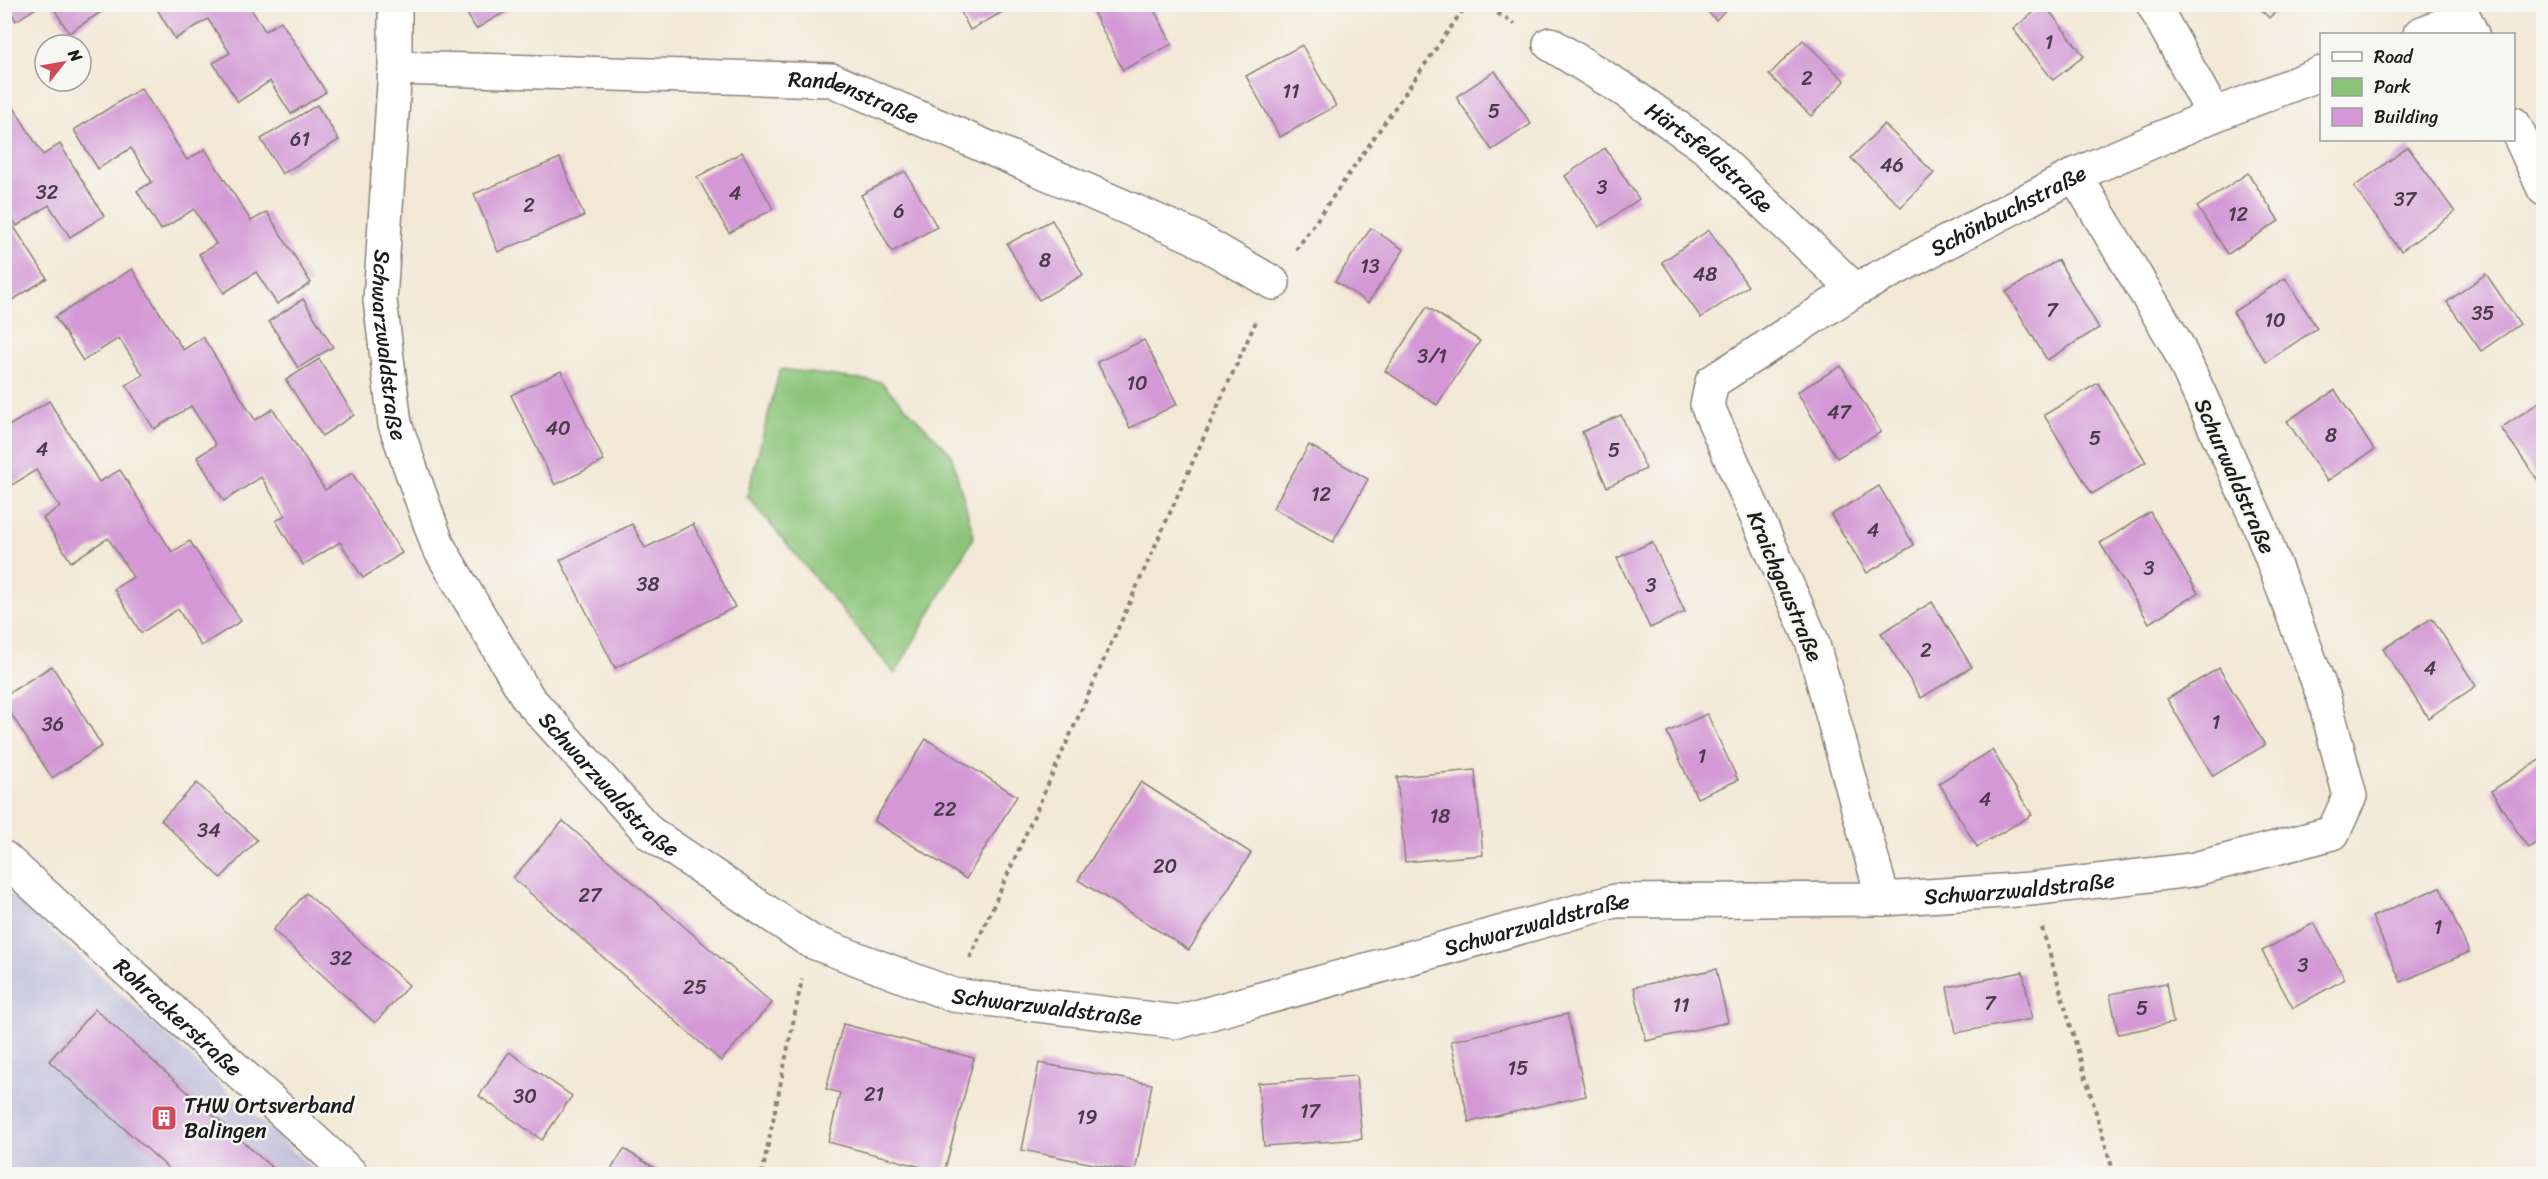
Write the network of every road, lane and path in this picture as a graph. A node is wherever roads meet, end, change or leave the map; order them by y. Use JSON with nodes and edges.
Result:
{"nodes":[{"id":1,"x":395,"y":4,"type":"edge"},
{"id":2,"x":1467,"y":4,"type":"edge"},
{"id":3,"x":2153,"y":4,"type":"edge"},
{"id":4,"x":2464,"y":19,"type":"edge"},
{"id":5,"x":2423,"y":33,"type":"edge"},
{"id":6,"x":1550,"y":44,"type":"dead end"},
{"id":7,"x":395,"y":68,"type":"junction"},
{"id":8,"x":2320,"y":74,"type":"edge"},
{"id":9,"x":2214,"y":114,"type":"junction"},
{"id":10,"x":2515,"y":126,"type":"edge"},
{"id":11,"x":2075,"y":175,"type":"junction"},
{"id":12,"x":2544,"y":189,"type":"edge"},
{"id":13,"x":1273,"y":283,"type":"junction"},
{"id":14,"x":1855,"y":290,"type":"junction"},
{"id":15,"x":1713,"y":382,"type":"joint"},
{"id":16,"x":2350,"y":796,"type":"joint"},
{"id":17,"x":4,"y":858,"type":"edge"},
{"id":18,"x":2030,"y":889,"type":"junction"},
{"id":19,"x":1883,"y":899,"type":"junction"},
{"id":20,"x":810,"y":940,"type":"junction"},
{"id":21,"x":953,"y":994,"type":"junction"},
{"id":22,"x":351,"y":1174,"type":"edge"},
{"id":23,"x":762,"y":1174,"type":"edge"},
{"id":24,"x":2114,"y":1174,"type":"edge"}],
"edges":[{"from":1,"to":7,"type":"street","name":"Schwarzwaldstraße"},
{"from":2,"to":13,"type":"path"},
{"from":3,"to":9,"type":"street"},
{"from":4,"to":5,"type":"street"},
{"from":6,"to":14,"type":"street","name":"Härtsfeldstraße"},
{"from":7,"to":13,"type":"street","name":"Randenstraße"},
{"from":7,"to":20,"type":"street","name":"Schwarzwaldstraße"},
{"from":8,"to":9,"type":"street","name":"Schönbuchstraße"},
{"from":9,"to":11,"type":"street","name":"Schönbuchstraße"},
{"from":10,"to":12,"type":"street"},
{"from":11,"to":14,"type":"street","name":"Schönbuchstraße"},
{"from":11,"to":16,"type":"street","name":"Schurwaldstraße"},
{"from":13,"to":21,"type":"path"},
{"from":14,"to":15,"type":"street","name":"Schönbuchstraße"},
{"from":15,"to":19,"type":"street","name":"Kraichgaustraße"},
{"from":16,"to":18,"type":"street","name":"Schwarzwaldstraße"},
{"from":17,"to":22,"type":"street","name":"Rohrackerstraße"},
{"from":18,"to":19,"type":"street","name":"Schwarzwaldstraße"},
{"from":18,"to":24,"type":"path"},
{"from":19,"to":21,"type":"street","name":"Schwarzwaldstraße"},
{"from":20,"to":21,"type":"street","name":"Schwarzwaldstraße"},
{"from":20,"to":23,"type":"path"}]}
